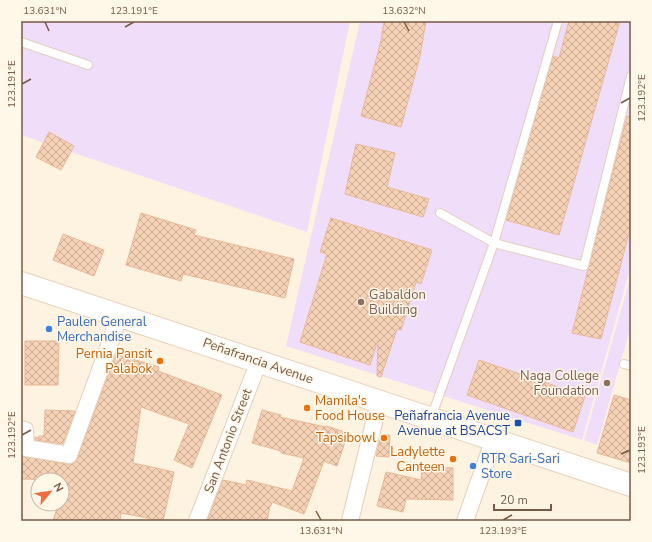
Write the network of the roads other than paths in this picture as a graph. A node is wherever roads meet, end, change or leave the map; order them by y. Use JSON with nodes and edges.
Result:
{"nodes":[{"id":1,"x":558,"y":21,"type":"edge"},
{"id":2,"x":21,"y":42,"type":"edge"},
{"id":3,"x":88,"y":65,"type":"dead end"},
{"id":4,"x":631,"y":76,"type":"edge"},
{"id":5,"x":440,"y":213,"type":"dead end"},
{"id":6,"x":494,"y":243,"type":"junction"},
{"id":7,"x":21,"y":285,"type":"edge"},
{"id":8,"x":120,"y":316,"type":"junction"},
{"id":9,"x":259,"y":361,"type":"junction"},
{"id":10,"x":379,"y":402,"type":"junction"},
{"id":11,"x":431,"y":419,"type":"junction"},
{"id":12,"x":21,"y":429,"type":"edge"},
{"id":13,"x":494,"y":439,"type":"junction"},
{"id":14,"x":631,"y":485,"type":"edge"},
{"id":15,"x":197,"y":521,"type":"edge"},
{"id":16,"x":350,"y":521,"type":"edge"},
{"id":17,"x":465,"y":521,"type":"edge"}],
"edges":[{"from":1,"to":6,"type":"lane"},
{"from":2,"to":3,"type":"lane"},
{"from":4,"to":6,"type":"lane"},
{"from":5,"to":6,"type":"lane"},
{"from":6,"to":11,"type":"lane"},
{"from":7,"to":8,"type":"main road","name":"Peñafrancia Avenue"},
{"from":8,"to":9,"type":"main road","name":"Peñafrancia Avenue"},
{"from":8,"to":12,"type":"street"},
{"from":9,"to":10,"type":"main road","name":"Peñafrancia Avenue"},
{"from":9,"to":15,"type":"street","name":"San Antonio Street"},
{"from":10,"to":11,"type":"main road","name":"Peñafrancia Avenue"},
{"from":10,"to":16,"type":"street"},
{"from":11,"to":13,"type":"main road","name":"Peñafrancia Avenue"},
{"from":13,"to":14,"type":"main road","name":"Peñafrancia Avenue"},
{"from":13,"to":17,"type":"street"}]}
